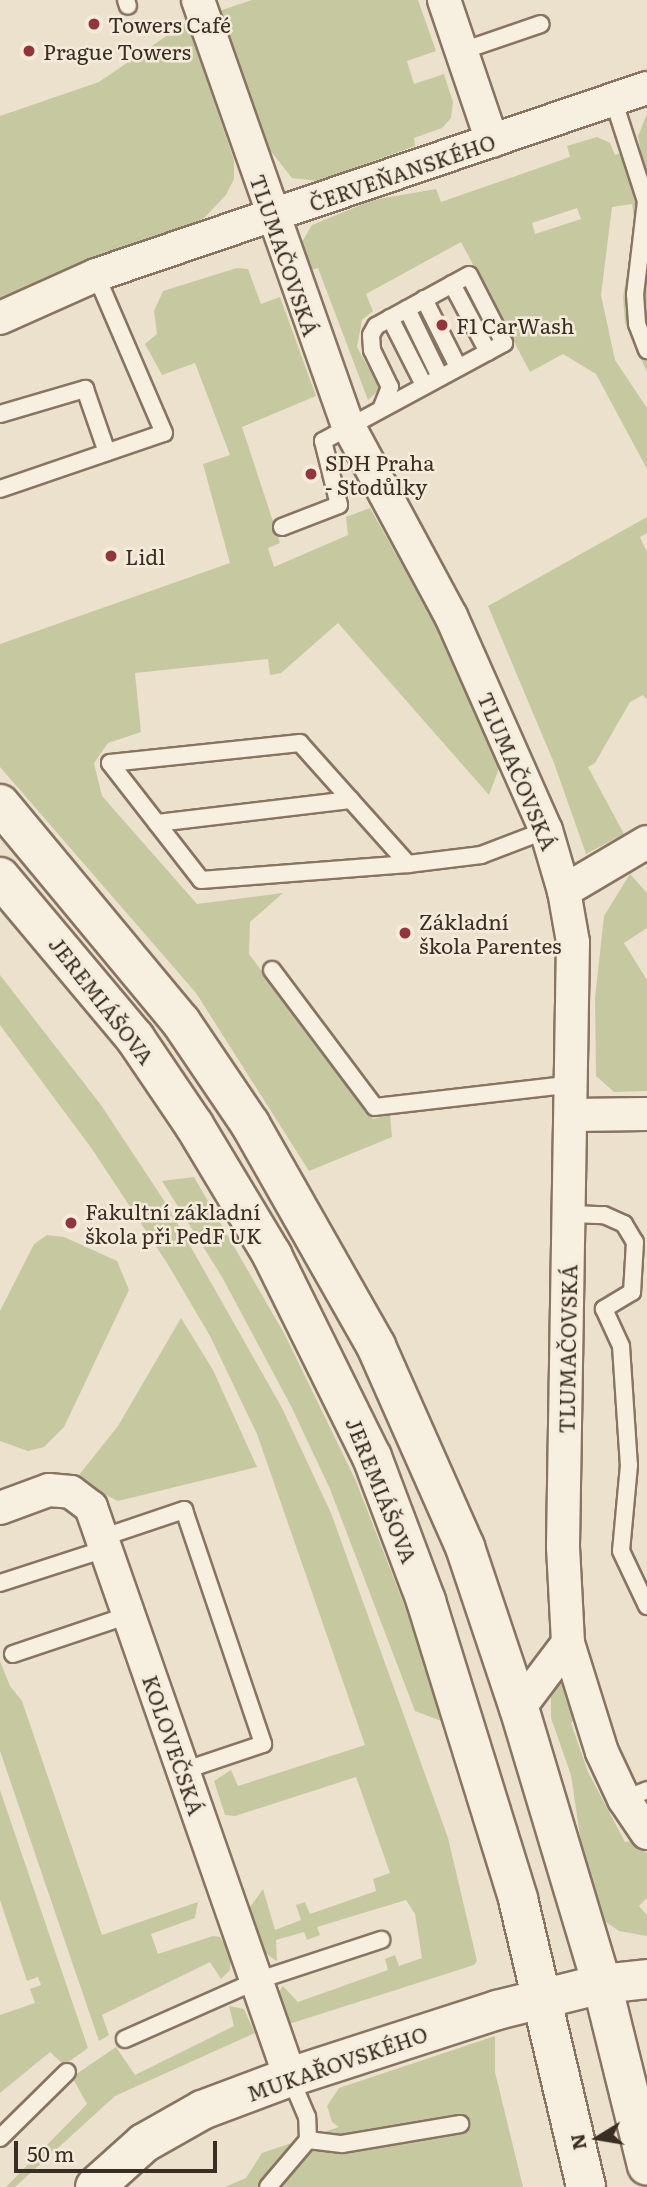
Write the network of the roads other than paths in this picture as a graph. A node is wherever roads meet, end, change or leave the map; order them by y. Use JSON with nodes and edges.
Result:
{"nodes":[{"id":1,"x":198,"y":0,"type":"edge"},
{"id":2,"x":444,"y":0,"type":"edge"},
{"id":3,"x":541,"y":24,"type":"dead end"},
{"id":4,"x":462,"y":51,"type":"junction"},
{"id":5,"x":647,"y":88,"type":"edge"},
{"id":6,"x":613,"y":99,"type":"junction"},
{"id":7,"x":492,"y":141,"type":"junction"},
{"id":8,"x":272,"y":217,"type":"junction"},
{"id":9,"x":96,"y":275,"type":"junction"},
{"id":10,"x":424,"y":299,"type":"junction"},
{"id":11,"x":407,"y":309,"type":"junction"},
{"id":12,"x":0,"y":318,"type":"edge"},
{"id":13,"x":390,"y":318,"type":"junction"},
{"id":14,"x":647,"y":350,"type":"edge"},
{"id":15,"x":458,"y":368,"type":"junction"},
{"id":16,"x":440,"y":377,"type":"junction"},
{"id":17,"x":424,"y":385,"type":"junction"},
{"id":18,"x":382,"y":407,"type":"junction"},
{"id":19,"x":0,"y":414,"type":"edge"},
{"id":20,"x":348,"y":425,"type":"junction"},
{"id":21,"x":107,"y":452,"type":"junction"},
{"id":22,"x":0,"y":489,"type":"edge"},
{"id":23,"x":282,"y":527,"type":"dead end"},
{"id":24,"x":351,"y":800,"type":"junction"},
{"id":25,"x":0,"y":804,"type":"edge"},
{"id":26,"x":157,"y":823,"type":"junction"},
{"id":27,"x":546,"y":830,"type":"junction"},
{"id":28,"x":647,"y":842,"type":"edge"},
{"id":29,"x":408,"y":864,"type":"junction"},
{"id":30,"x":0,"y":877,"type":"edge"},
{"id":31,"x":564,"y":891,"type":"junction"},
{"id":32,"x":272,"y":970,"type":"dead end"},
{"id":33,"x":573,"y":1100,"type":"junction"},
{"id":34,"x":647,"y":1114,"type":"edge"},
{"id":35,"x":570,"y":1214,"type":"junction"},
{"id":36,"x":0,"y":1508,"type":"edge"},
{"id":37,"x":103,"y":1543,"type":"junction"},
{"id":38,"x":0,"y":1583,"type":"edge"},
{"id":39,"x":647,"y":1606,"type":"edge"},
{"id":40,"x":129,"y":1615,"type":"junction"},
{"id":41,"x":568,"y":1643,"type":"junction"},
{"id":42,"x":13,"y":1654,"type":"dead end"},
{"id":43,"x":519,"y":1708,"type":"junction"},
{"id":44,"x":183,"y":1771,"type":"junction"},
{"id":45,"x":635,"y":1794,"type":"edge"},
{"id":46,"x":647,"y":1833,"type":"edge"},
{"id":47,"x":381,"y":1940,"type":"dead end"},
{"id":48,"x":647,"y":1979,"type":"edge"},
{"id":49,"x":256,"y":1982,"type":"junction"},
{"id":50,"x":602,"y":1984,"type":"junction"},
{"id":51,"x":540,"y":1999,"type":"junction"},
{"id":52,"x":125,"y":2039,"type":"dead end"},
{"id":53,"x":67,"y":2072,"type":"dead end"},
{"id":54,"x":290,"y":2077,"type":"junction"},
{"id":55,"x":460,"y":2124,"type":"dead end"},
{"id":56,"x":0,"y":2138,"type":"edge"},
{"id":57,"x":308,"y":2140,"type":"junction"},
{"id":58,"x":647,"y":2166,"type":"edge"},
{"id":59,"x":95,"y":2187,"type":"edge"},
{"id":60,"x":268,"y":2187,"type":"edge"},
{"id":61,"x":586,"y":2187,"type":"edge"}],
"edges":[{"from":1,"to":8,"type":"street","name":"TLUMAČOVSKÁ"},
{"from":2,"to":4,"type":"street"},
{"from":3,"to":4,"type":"lane"},
{"from":4,"to":7,"type":"street"},
{"from":5,"to":6,"type":"street","name":"ČERVEŇANSKÉHO"},
{"from":6,"to":7,"type":"street","name":"ČERVEŇANSKÉHO"},
{"from":6,"to":14,"type":"lane"},
{"from":7,"to":8,"type":"street","name":"ČERVEŇANSKÉHO"},
{"from":8,"to":9,"type":"street","name":"ČERVEŇANSKÉHO"},
{"from":8,"to":20,"type":"street","name":"TLUMAČOVSKÁ"},
{"from":9,"to":12,"type":"street","name":"ČERVEŇANSKÉHO"},
{"from":9,"to":21,"type":"lane"},
{"from":10,"to":11,"type":"lane"},
{"from":10,"to":15,"type":"lane"},
{"from":10,"to":15,"type":"lane"},
{"from":11,"to":13,"type":"lane"},
{"from":11,"to":16,"type":"lane"},
{"from":13,"to":17,"type":"lane"},
{"from":13,"to":18,"type":"lane"},
{"from":15,"to":16,"type":"lane"},
{"from":16,"to":17,"type":"lane"},
{"from":17,"to":18,"type":"lane"},
{"from":18,"to":20,"type":"lane"},
{"from":19,"to":21,"type":"lane"},
{"from":20,"to":23,"type":"lane"},
{"from":20,"to":27,"type":"street","name":"TLUMAČOVSKÁ"},
{"from":21,"to":22,"type":"lane"},
{"from":24,"to":26,"type":"lane"},
{"from":24,"to":26,"type":"lane"},
{"from":24,"to":29,"type":"lane"},
{"from":25,"to":43,"type":"main road"},
{"from":26,"to":29,"type":"lane"},
{"from":27,"to":29,"type":"lane"},
{"from":27,"to":31,"type":"street","name":"TLUMAČOVSKÁ"},
{"from":28,"to":31,"type":"street"},
{"from":30,"to":51,"type":"main road","name":"JEREMIÁŠOVA"},
{"from":31,"to":33,"type":"street","name":"TLUMAČOVSKÁ"},
{"from":32,"to":33,"type":"lane"},
{"from":33,"to":34,"type":"street"},
{"from":33,"to":35,"type":"street","name":"TLUMAČOVSKÁ"},
{"from":35,"to":39,"type":"lane"},
{"from":35,"to":41,"type":"street","name":"TLUMAČOVSKÁ"},
{"from":36,"to":37,"type":"street","name":"KOLOVEČSKÁ"},
{"from":37,"to":38,"type":"lane"},
{"from":37,"to":40,"type":"street","name":"KOLOVEČSKÁ"},
{"from":37,"to":44,"type":"lane"},
{"from":40,"to":42,"type":"lane"},
{"from":40,"to":44,"type":"street","name":"KOLOVEČSKÁ"},
{"from":41,"to":43,"type":"street"},
{"from":41,"to":45,"type":"street","name":"TLUMAČOVSKÁ"},
{"from":43,"to":50,"type":"main road"},
{"from":44,"to":49,"type":"street","name":"KOLOVEČSKÁ"},
{"from":45,"to":46,"type":"street","name":"TLUMAČOVSKÁ"},
{"from":47,"to":49,"type":"lane"},
{"from":48,"to":50,"type":"main road","name":"MUKAŘOVSKÉHO"},
{"from":49,"to":52,"type":"lane"},
{"from":49,"to":54,"type":"street","name":"KOLOVEČSKÁ"},
{"from":50,"to":51,"type":"main road","name":"MUKAŘOVSKÉHO"},
{"from":50,"to":58,"type":"main road"},
{"from":51,"to":54,"type":"main road","name":"MUKAŘOVSKÉHO"},
{"from":51,"to":61,"type":"main road","name":"JEREMIÁŠOVA"},
{"from":53,"to":56,"type":"lane"},
{"from":54,"to":57,"type":"lane"},
{"from":54,"to":59,"type":"main road","name":"MUKAŘOVSKÉHO"},
{"from":55,"to":57,"type":"lane"},
{"from":57,"to":60,"type":"lane"}]}
